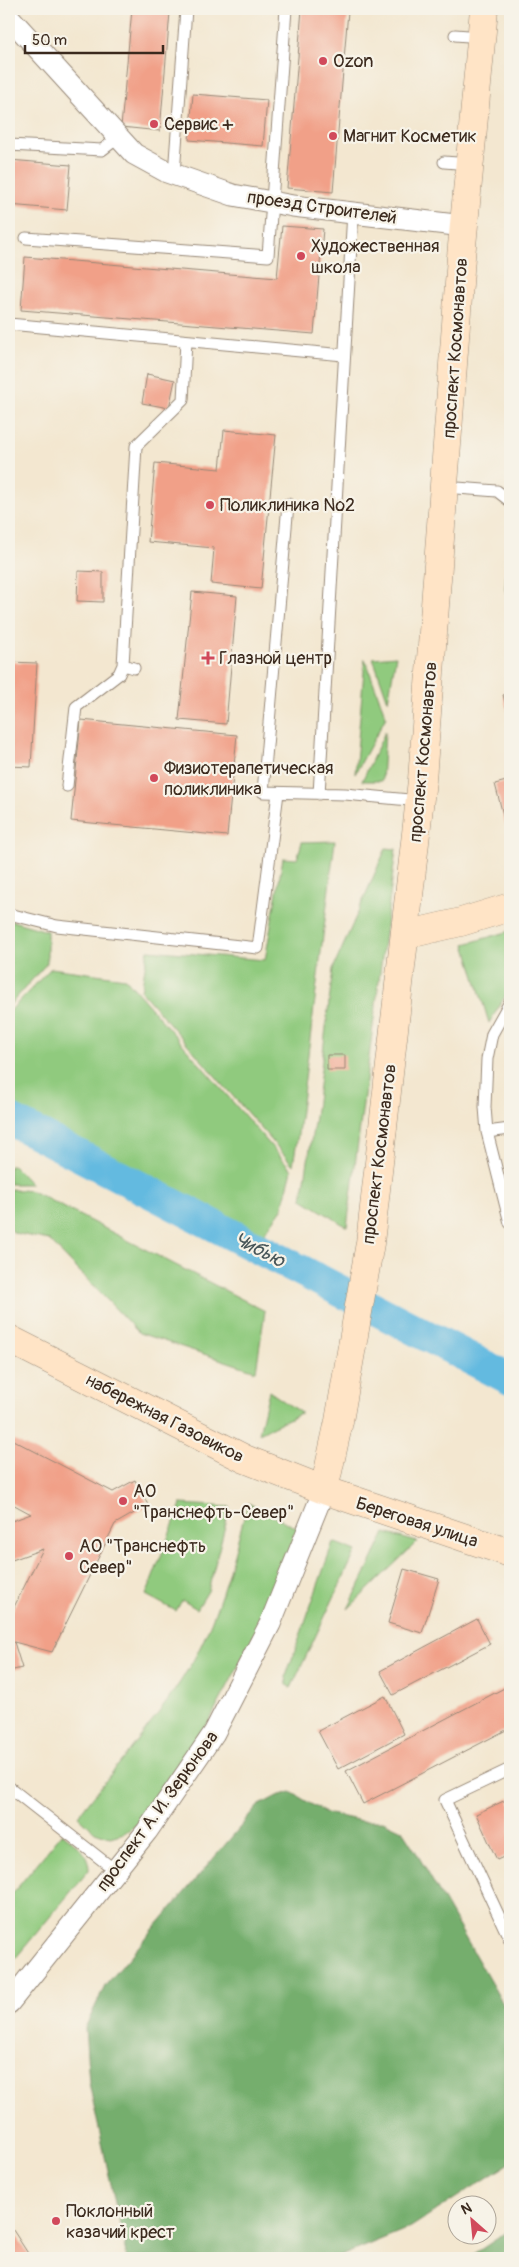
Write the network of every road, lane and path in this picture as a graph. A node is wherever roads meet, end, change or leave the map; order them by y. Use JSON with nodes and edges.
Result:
{"nodes":[{"id":1,"x":186,"y":9,"type":"edge"},
{"id":2,"x":286,"y":9,"type":"edge"},
{"id":3,"x":484,"y":9,"type":"edge"},
{"id":4,"x":9,"y":17,"type":"edge"},
{"id":5,"x":455,"y":35,"type":"dead end"},
{"id":6,"x":482,"y":37,"type":"junction"},
{"id":7,"x":119,"y":137,"type":"junction"},
{"id":8,"x":9,"y":145,"type":"edge"},
{"id":9,"x":174,"y":174,"type":"junction"},
{"id":10,"x":272,"y":202,"type":"junction"},
{"id":11,"x":353,"y":212,"type":"junction"},
{"id":12,"x":464,"y":226,"type":"junction"},
{"id":13,"x":26,"y":238,"type":"dead end"},
{"id":14,"x":9,"y":324,"type":"edge"},
{"id":15,"x":186,"y":341,"type":"junction"},
{"id":16,"x":344,"y":355,"type":"junction"},
{"id":17,"x":444,"y":487,"type":"junction"},
{"id":18,"x":510,"y":500,"type":"edge"},
{"id":19,"x":288,"y":504,"type":"dead end"},
{"id":20,"x":67,"y":786,"type":"dead end"},
{"id":21,"x":278,"y":793,"type":"junction"},
{"id":22,"x":319,"y":794,"type":"junction"},
{"id":23,"x":420,"y":801,"type":"junction"},
{"id":24,"x":510,"y":907,"type":"edge"},
{"id":25,"x":9,"y":914,"type":"edge"},
{"id":26,"x":405,"y":935,"type":"junction"},
{"id":27,"x":510,"y":1002,"type":"edge"},
{"id":28,"x":510,"y":1129,"type":"edge"},
{"id":29,"x":487,"y":1132,"type":"junction"},
{"id":30,"x":510,"y":1223,"type":"edge"},
{"id":31,"x":9,"y":1339,"type":"edge"},
{"id":32,"x":324,"y":1490,"type":"junction"},
{"id":33,"x":510,"y":1552,"type":"edge"},
{"id":34,"x":510,"y":1769,"type":"edge"},
{"id":35,"x":9,"y":1787,"type":"edge"},
{"id":36,"x":116,"y":1872,"type":"junction"},
{"id":37,"x":510,"y":1940,"type":"edge"},
{"id":38,"x":10,"y":2000,"type":"edge"}],
"edges":[{"from":1,"to":9,"type":"lane"},
{"from":2,"to":10,"type":"lane"},
{"from":3,"to":6,"type":"main road","name":"проспект Космонавтов"},
{"from":4,"to":7,"type":"street","name":"проезд Строителей"},
{"from":5,"to":6,"type":"lane"},
{"from":6,"to":12,"type":"main road","name":"проспект Космонавтов"},
{"from":7,"to":8,"type":"lane"},
{"from":7,"to":9,"type":"street","name":"проезд Строителей"},
{"from":9,"to":10,"type":"street","name":"проезд Строителей"},
{"from":10,"to":11,"type":"street","name":"проезд Строителей"},
{"from":10,"to":13,"type":"lane"},
{"from":11,"to":12,"type":"street","name":"проезд Строителей"},
{"from":11,"to":16,"type":"lane"},
{"from":12,"to":17,"type":"main road","name":"проспект Космонавтов"},
{"from":14,"to":15,"type":"lane"},
{"from":15,"to":16,"type":"lane"},
{"from":15,"to":20,"type":"lane"},
{"from":16,"to":22,"type":"lane"},
{"from":17,"to":18,"type":"lane"},
{"from":17,"to":23,"type":"main road","name":"проспект Космонавтов"},
{"from":19,"to":21,"type":"lane"},
{"from":21,"to":22,"type":"lane"},
{"from":21,"to":25,"type":"lane"},
{"from":22,"to":23,"type":"lane"},
{"from":23,"to":26,"type":"main road","name":"проспект Космонавтов"},
{"from":24,"to":26,"type":"main road"},
{"from":26,"to":32,"type":"main road","name":"проспект Космонавтов"},
{"from":27,"to":29,"type":"lane"},
{"from":28,"to":29,"type":"lane"},
{"from":29,"to":30,"type":"lane"},
{"from":31,"to":32,"type":"main road","name":"набережная Газовиков"},
{"from":32,"to":33,"type":"main road","name":"Береговая улица"},
{"from":32,"to":36,"type":"street","name":"проспект А. И. Зерюнова"},
{"from":34,"to":37,"type":"lane"},
{"from":35,"to":36,"type":"lane"},
{"from":36,"to":38,"type":"street","name":"проспект А. И. Зерюнова"}]}
